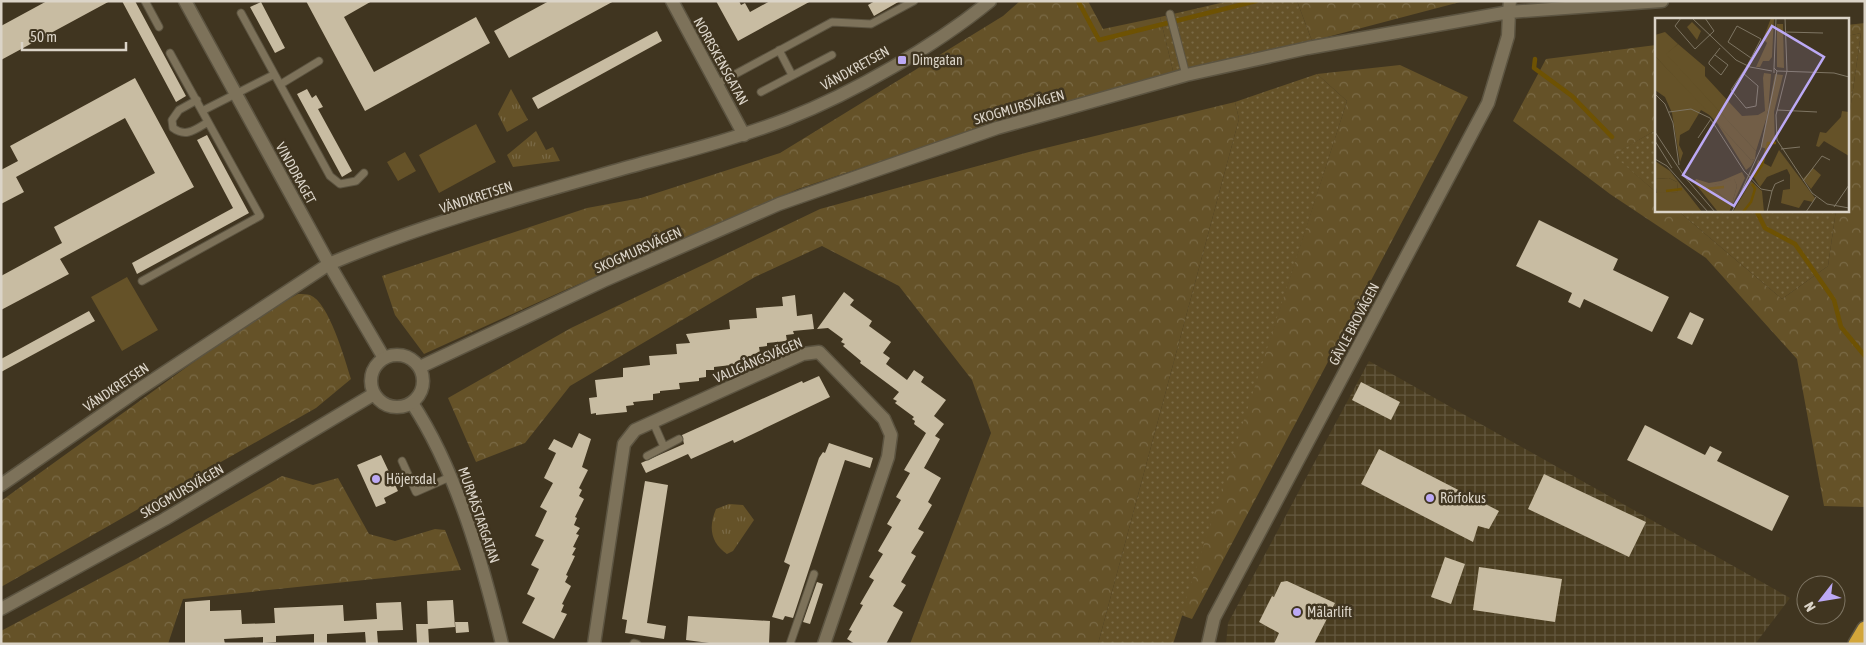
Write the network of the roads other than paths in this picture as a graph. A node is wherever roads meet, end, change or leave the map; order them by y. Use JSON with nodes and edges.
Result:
{"nodes":[{"id":1,"x":145,"y":1,"type":"edge"},
{"id":2,"x":185,"y":1,"type":"edge"},
{"id":3,"x":672,"y":1,"type":"edge"},
{"id":4,"x":914,"y":1,"type":"edge"},
{"id":5,"x":990,"y":1,"type":"edge"},
{"id":6,"x":1662,"y":1,"type":"edge"},
{"id":7,"x":1510,"y":6,"type":"edge"},
{"id":8,"x":242,"y":13,"type":"dead end"},
{"id":9,"x":1170,"y":14,"type":"dead end"},
{"id":10,"x":159,"y":27,"type":"dead end"},
{"id":11,"x":779,"y":50,"type":"junction"},
{"id":12,"x":170,"y":53,"type":"dead end"},
{"id":13,"x":832,"y":54,"type":"dead end"},
{"id":14,"x":319,"y":61,"type":"dead end"},
{"id":15,"x":274,"y":75,"type":"junction"},
{"id":16,"x":792,"y":75,"type":"junction"},
{"id":17,"x":1186,"y":76,"type":"junction"},
{"id":18,"x":281,"y":84,"type":"junction"},
{"id":19,"x":717,"y":84,"type":"junction"},
{"id":20,"x":761,"y":92,"type":"dead end"},
{"id":21,"x":235,"y":93,"type":"junction"},
{"id":22,"x":196,"y":100,"type":"junction"},
{"id":23,"x":202,"y":111,"type":"junction"},
{"id":24,"x":208,"y":122,"type":"junction"},
{"id":25,"x":744,"y":135,"type":"junction"},
{"id":26,"x":364,"y":173,"type":"dead end"},
{"id":27,"x":330,"y":264,"type":"junction"},
{"id":28,"x":142,"y":281,"type":"dead end"},
{"id":29,"x":384,"y":358,"type":"junction"},
{"id":30,"x":420,"y":367,"type":"junction"},
{"id":31,"x":374,"y":394,"type":"junction"},
{"id":32,"x":412,"y":403,"type":"junction"},
{"id":33,"x":653,"y":422,"type":"junction"},
{"id":34,"x":679,"y":439,"type":"dead end"},
{"id":35,"x":664,"y":447,"type":"junction"},
{"id":36,"x":647,"y":456,"type":"dead end"},
{"id":37,"x":402,"y":461,"type":"dead end"},
{"id":38,"x":450,"y":477,"type":"junction"},
{"id":39,"x":1,"y":485,"type":"edge"},
{"id":40,"x":814,"y":574,"type":"dead end"},
{"id":41,"x":1,"y":609,"type":"edge"},
{"id":42,"x":1865,"y":629,"type":"edge"},
{"id":43,"x":502,"y":644,"type":"edge"},
{"id":44,"x":594,"y":644,"type":"edge"},
{"id":45,"x":790,"y":644,"type":"edge"},
{"id":46,"x":824,"y":644,"type":"edge"},
{"id":47,"x":1208,"y":644,"type":"edge"},
{"id":48,"x":1857,"y":644,"type":"edge"}],
"edges":[{"from":1,"to":10,"type":"lane"},
{"from":2,"to":21,"type":"street","name":"VINDDRAGET"},
{"from":3,"to":19,"type":"street","name":"NORRSKENSGATAN"},
{"from":4,"to":11,"type":"lane"},
{"from":5,"to":25,"type":"street","name":"VÄNDKRETSEN"},
{"from":6,"to":7,"type":"street","name":"SKOGMURSVÄGEN"},
{"from":7,"to":17,"type":"street","name":"SKOGMURSVÄGEN"},
{"from":7,"to":47,"type":"street","name":"GÄVLE BROVÄGEN"},
{"from":8,"to":15,"type":"lane"},
{"from":9,"to":17,"type":"lane"},
{"from":11,"to":16,"type":"lane"},
{"from":11,"to":19,"type":"lane"},
{"from":12,"to":22,"type":"lane"},
{"from":13,"to":16,"type":"lane"},
{"from":14,"to":18,"type":"lane"},
{"from":15,"to":18,"type":"lane"},
{"from":15,"to":21,"type":"lane"},
{"from":16,"to":20,"type":"lane"},
{"from":17,"to":30,"type":"street","name":"SKOGMURSVÄGEN"},
{"from":18,"to":26,"type":"lane"},
{"from":19,"to":25,"type":"street","name":"NORRSKENSGATAN"},
{"from":21,"to":23,"type":"lane"},
{"from":21,"to":27,"type":"street","name":"VINDDRAGET"},
{"from":22,"to":23,"type":"lane"},
{"from":22,"to":24,"type":"lane"},
{"from":23,"to":24,"type":"lane"},
{"from":24,"to":28,"type":"lane"},
{"from":25,"to":27,"type":"street","name":"VÄNDKRETSEN"},
{"from":27,"to":29,"type":"street","name":"VINDDRAGET"},
{"from":27,"to":39,"type":"street","name":"VÄNDKRETSEN"},
{"from":29,"to":30,"type":"street"},
{"from":29,"to":31,"type":"street"},
{"from":30,"to":32,"type":"street"},
{"from":31,"to":32,"type":"street"},
{"from":31,"to":41,"type":"street","name":"SKOGMURSVÄGEN"},
{"from":32,"to":38,"type":"street","name":"MURMÄSTARGATAN"},
{"from":33,"to":35,"type":"lane"},
{"from":33,"to":44,"type":"street","name":"VALLGÅNGSVÄGEN"},
{"from":33,"to":46,"type":"street","name":"VALLGÅNGSVÄGEN"},
{"from":34,"to":35,"type":"lane"},
{"from":35,"to":36,"type":"lane"},
{"from":37,"to":38,"type":"lane"},
{"from":38,"to":43,"type":"street","name":"MURMÄSTARGATAN"},
{"from":40,"to":45,"type":"lane"},
{"from":42,"to":48,"type":"highway"}]}
